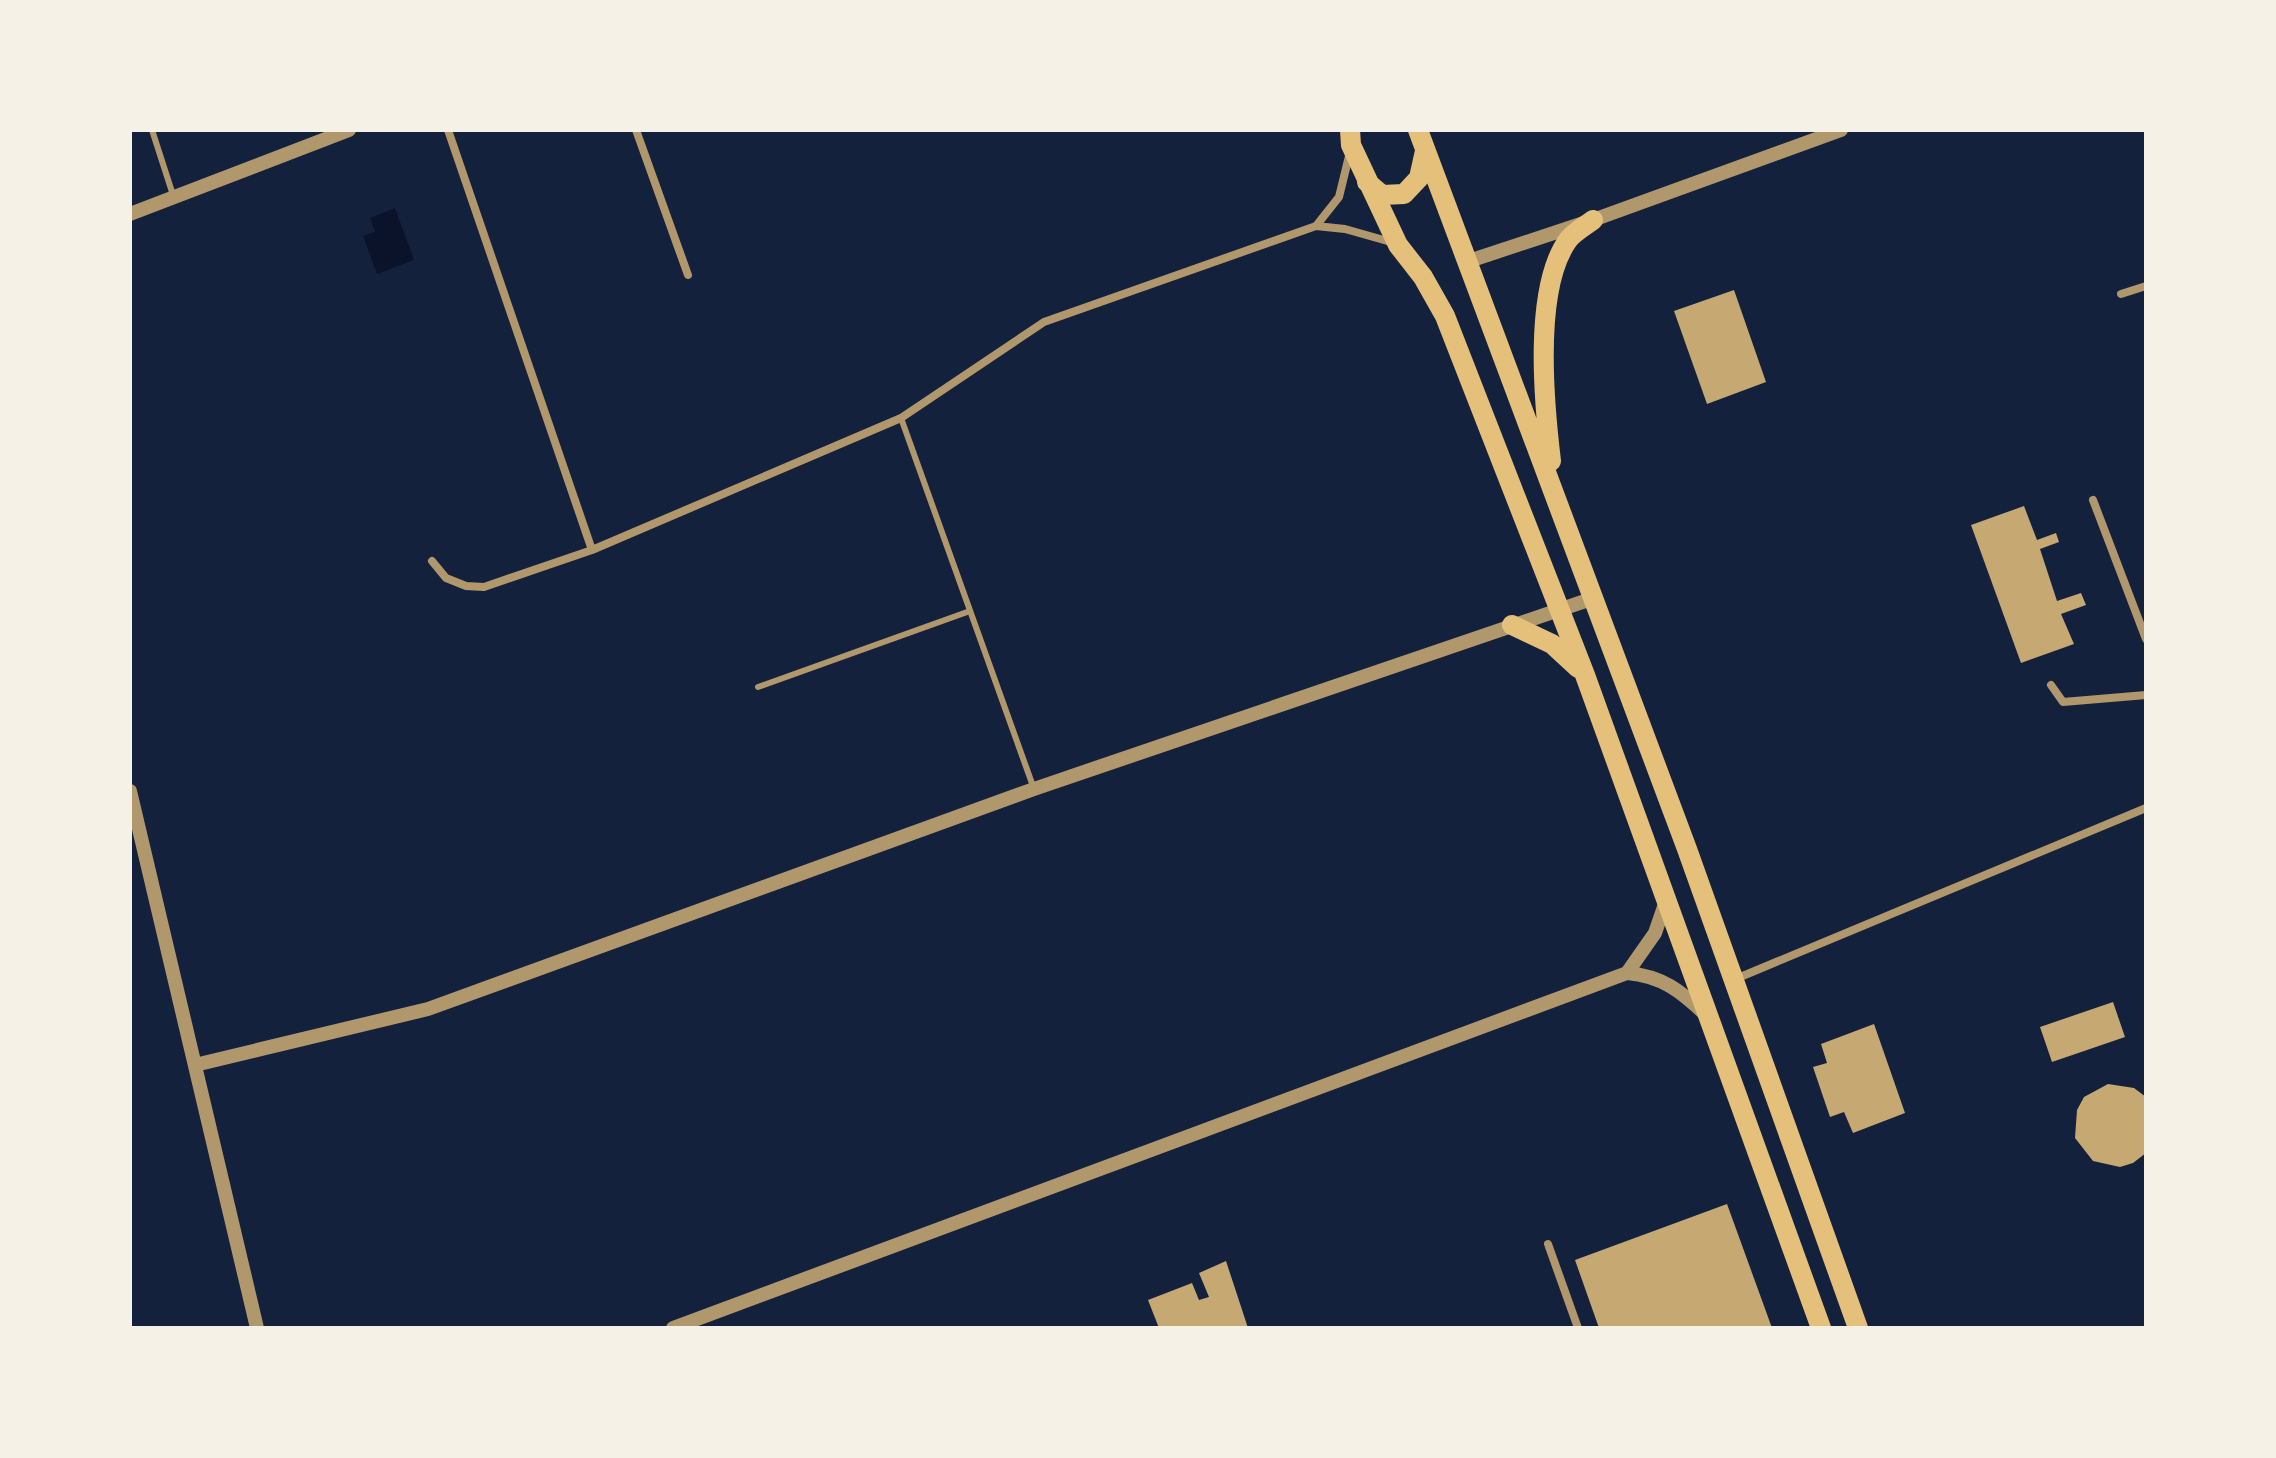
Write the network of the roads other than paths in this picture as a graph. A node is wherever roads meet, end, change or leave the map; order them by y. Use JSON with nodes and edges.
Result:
{"nodes":[{"id":1,"x":152,"y":130,"type":"edge"},
{"id":2,"x":349,"y":130,"type":"edge"},
{"id":3,"x":448,"y":130,"type":"edge"},
{"id":4,"x":636,"y":130,"type":"edge"},
{"id":5,"x":1418,"y":130,"type":"edge"},
{"id":6,"x":1841,"y":130,"type":"edge"},
{"id":7,"x":1350,"y":138,"type":"edge"},
{"id":8,"x":1425,"y":150,"type":"junction"},
{"id":9,"x":1367,"y":182,"type":"junction"},
{"id":10,"x":173,"y":195,"type":"junction"},
{"id":11,"x":130,"y":214,"type":"edge"},
{"id":12,"x":1593,"y":220,"type":"junction"},
{"id":13,"x":1316,"y":226,"type":"junction"},
{"id":14,"x":1398,"y":245,"type":"junction"},
{"id":15,"x":1466,"y":262,"type":"junction"},
{"id":16,"x":688,"y":275,"type":"dead end"},
{"id":17,"x":2146,"y":286,"type":"edge"},
{"id":18,"x":2121,"y":294,"type":"dead end"},
{"id":19,"x":901,"y":418,"type":"junction"},
{"id":20,"x":1555,"y":493,"type":"junction"},
{"id":21,"x":2093,"y":500,"type":"dead end"},
{"id":22,"x":592,"y":550,"type":"junction"},
{"id":23,"x":432,"y":561,"type":"dead end"},
{"id":24,"x":1594,"y":598,"type":"junction"},
{"id":25,"x":1559,"y":609,"type":"junction"},
{"id":26,"x":970,"y":611,"type":"junction"},
{"id":27,"x":1512,"y":625,"type":"junction"},
{"id":28,"x":2146,"y":639,"type":"edge"},
{"id":29,"x":1585,"y":675,"type":"junction"},
{"id":30,"x":2051,"y":685,"type":"dead end"},
{"id":31,"x":758,"y":687,"type":"dead end"},
{"id":32,"x":2146,"y":695,"type":"edge"},
{"id":33,"x":1034,"y":789,"type":"junction"},
{"id":34,"x":130,"y":791,"type":"edge"},
{"id":35,"x":2146,"y":808,"type":"edge"},
{"id":36,"x":1666,"y":901,"type":"junction"},
{"id":37,"x":1627,"y":973,"type":"junction"},
{"id":38,"x":1732,"y":980,"type":"junction"},
{"id":39,"x":1709,"y":1018,"type":"junction"},
{"id":40,"x":195,"y":1065,"type":"junction"},
{"id":41,"x":1548,"y":1244,"type":"dead end"},
{"id":42,"x":257,"y":1328,"type":"edge"},
{"id":43,"x":673,"y":1328,"type":"edge"},
{"id":44,"x":1578,"y":1328,"type":"edge"},
{"id":45,"x":1821,"y":1328,"type":"edge"},
{"id":46,"x":1858,"y":1328,"type":"edge"}],
"edges":[{"from":1,"to":10,"type":"lane"},
{"from":2,"to":10,"type":"street"},
{"from":3,"to":22,"type":"street"},
{"from":4,"to":16,"type":"street"},
{"from":5,"to":8,"type":"main road"},
{"from":6,"to":12,"type":"street"},
{"from":7,"to":9,"type":"main road"},
{"from":7,"to":13,"type":"street"},
{"from":8,"to":9,"type":"main road"},
{"from":8,"to":15,"type":"main road"},
{"from":9,"to":14,"type":"main road"},
{"from":10,"to":11,"type":"street"},
{"from":12,"to":15,"type":"street"},
{"from":12,"to":20,"type":"main road"},
{"from":13,"to":14,"type":"street"},
{"from":13,"to":19,"type":"street"},
{"from":14,"to":25,"type":"main road"},
{"from":15,"to":20,"type":"main road"},
{"from":17,"to":18,"type":"street"},
{"from":19,"to":22,"type":"street"},
{"from":19,"to":26,"type":"lane"},
{"from":20,"to":24,"type":"main road"},
{"from":21,"to":28,"type":"street"},
{"from":22,"to":23,"type":"street"},
{"from":24,"to":25,"type":"street"},
{"from":24,"to":38,"type":"main road"},
{"from":25,"to":27,"type":"street"},
{"from":25,"to":29,"type":"main road"},
{"from":26,"to":31,"type":"lane"},
{"from":26,"to":33,"type":"lane"},
{"from":27,"to":29,"type":"main road"},
{"from":27,"to":33,"type":"street"},
{"from":29,"to":36,"type":"main road"},
{"from":30,"to":32,"type":"street"},
{"from":33,"to":40,"type":"street"},
{"from":34,"to":40,"type":"street"},
{"from":35,"to":38,"type":"street"},
{"from":36,"to":37,"type":"street"},
{"from":36,"to":39,"type":"main road"},
{"from":37,"to":39,"type":"street"},
{"from":37,"to":43,"type":"street"},
{"from":38,"to":46,"type":"main road"},
{"from":39,"to":45,"type":"main road"},
{"from":40,"to":42,"type":"street"},
{"from":41,"to":44,"type":"street"}]}
